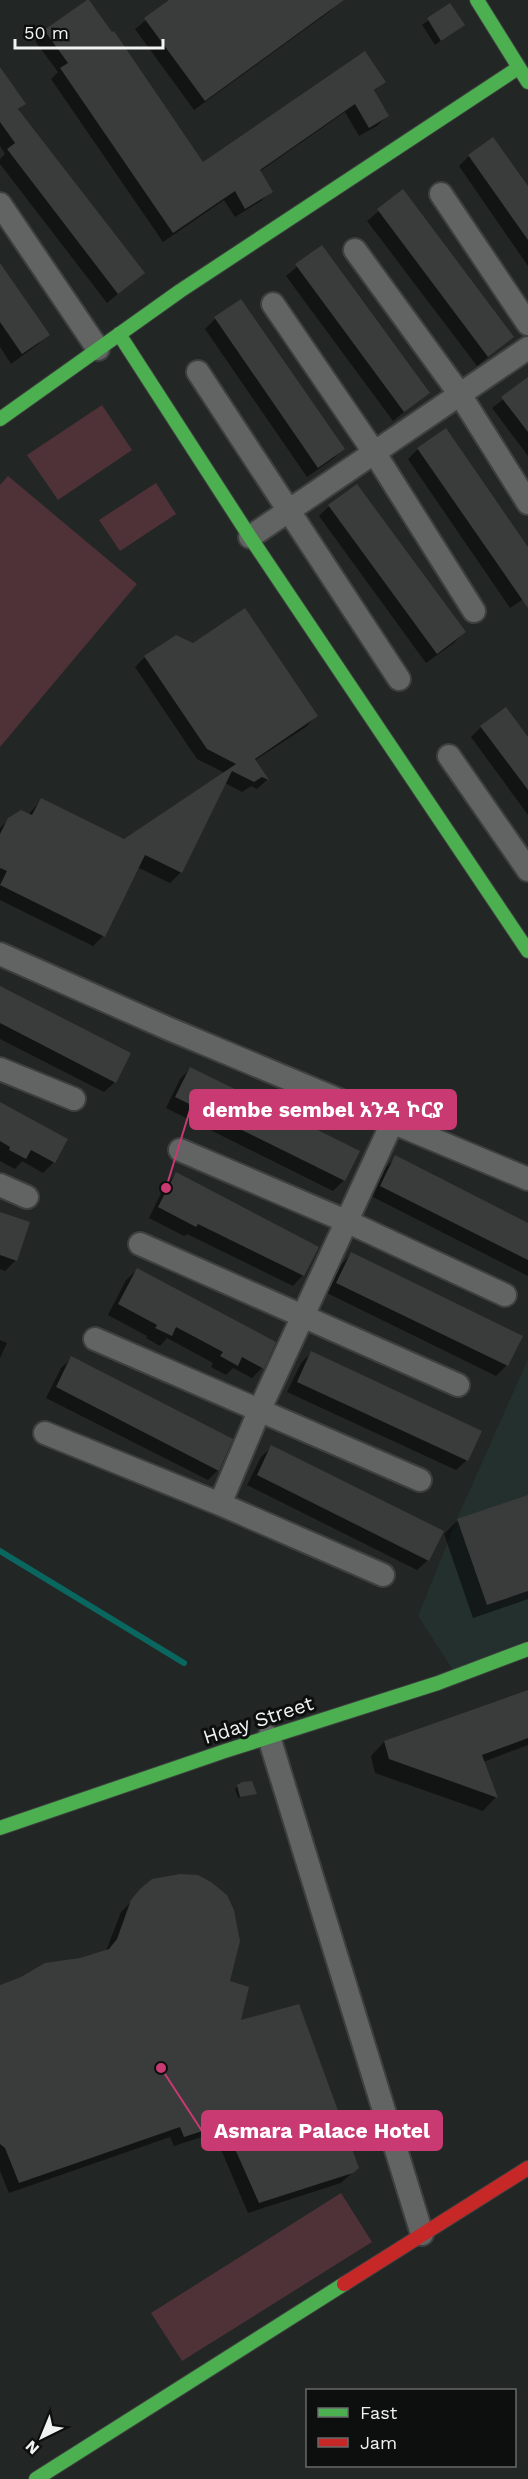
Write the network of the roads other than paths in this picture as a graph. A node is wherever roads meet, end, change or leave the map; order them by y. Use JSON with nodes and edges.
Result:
{"nodes":[{"id":1,"x":477,"y":0,"type":"edge"},
{"id":2,"x":518,"y":68,"type":"junction"},
{"id":3,"x":528,"y":82,"type":"edge"},
{"id":4,"x":441,"y":194,"type":"dead end"},
{"id":5,"x":0,"y":204,"type":"edge"},
{"id":6,"x":355,"y":250,"type":"dead end"},
{"id":7,"x":273,"y":304,"type":"dead end"},
{"id":8,"x":528,"y":324,"type":"edge"},
{"id":9,"x":119,"y":334,"type":"junction"},
{"id":10,"x":528,"y":348,"type":"edge"},
{"id":11,"x":98,"y":349,"type":"junction"},
{"id":12,"x":198,"y":372,"type":"dead end"},
{"id":13,"x":459,"y":393,"type":"junction"},
{"id":14,"x":3,"y":408,"type":"edge"},
{"id":15,"x":374,"y":452,"type":"junction"},
{"id":16,"x":528,"y":503,"type":"edge"},
{"id":17,"x":290,"y":510,"type":"junction"},
{"id":18,"x":250,"y":537,"type":"junction"},
{"id":19,"x":474,"y":611,"type":"dead end"},
{"id":20,"x":399,"y":679,"type":"dead end"},
{"id":21,"x":448,"y":756,"type":"dead end"},
{"id":22,"x":528,"y":870,"type":"edge"},
{"id":23,"x":526,"y":943,"type":"edge"},
{"id":24,"x":0,"y":954,"type":"edge"},
{"id":25,"x":0,"y":1069,"type":"edge"},
{"id":26,"x":74,"y":1100,"type":"dead end"},
{"id":27,"x":392,"y":1123,"type":"junction"},
{"id":28,"x":180,"y":1150,"type":"dead end"},
{"id":29,"x":528,"y":1179,"type":"edge"},
{"id":30,"x":0,"y":1185,"type":"edge"},
{"id":31,"x":27,"y":1197,"type":"dead end"},
{"id":32,"x":348,"y":1222,"type":"junction"},
{"id":33,"x":140,"y":1244,"type":"dead end"},
{"id":34,"x":505,"y":1295,"type":"dead end"},
{"id":35,"x":303,"y":1317,"type":"junction"},
{"id":36,"x":95,"y":1340,"type":"dead end"},
{"id":37,"x":458,"y":1385,"type":"dead end"},
{"id":38,"x":260,"y":1409,"type":"junction"},
{"id":39,"x":45,"y":1432,"type":"dead end"},
{"id":40,"x":420,"y":1480,"type":"dead end"},
{"id":41,"x":220,"y":1504,"type":"junction"},
{"id":42,"x":383,"y":1575,"type":"dead end"},
{"id":43,"x":528,"y":1649,"type":"edge"},
{"id":44,"x":269,"y":1737,"type":"junction"},
{"id":45,"x":0,"y":1828,"type":"edge"},
{"id":46,"x":528,"y":2168,"type":"edge"},
{"id":47,"x":422,"y":2234,"type":"junction"},
{"id":48,"x":48,"y":2476,"type":"edge"}],
"edges":[{"from":1,"to":2,"type":"street"},
{"from":2,"to":3,"type":"street"},
{"from":2,"to":9,"type":"street"},
{"from":4,"to":8,"type":"street"},
{"from":5,"to":11,"type":"street"},
{"from":6,"to":13,"type":"street"},
{"from":7,"to":15,"type":"street"},
{"from":9,"to":11,"type":"street"},
{"from":9,"to":18,"type":"street"},
{"from":10,"to":13,"type":"street"},
{"from":11,"to":14,"type":"street"},
{"from":12,"to":17,"type":"street"},
{"from":13,"to":15,"type":"street"},
{"from":13,"to":16,"type":"street"},
{"from":15,"to":17,"type":"street"},
{"from":15,"to":19,"type":"street"},
{"from":17,"to":18,"type":"street"},
{"from":17,"to":20,"type":"street"},
{"from":18,"to":23,"type":"street"},
{"from":21,"to":22,"type":"street"},
{"from":24,"to":27,"type":"street"},
{"from":25,"to":26,"type":"street"},
{"from":27,"to":29,"type":"street"},
{"from":27,"to":32,"type":"street"},
{"from":28,"to":32,"type":"street"},
{"from":30,"to":31,"type":"street"},
{"from":32,"to":34,"type":"street"},
{"from":32,"to":35,"type":"street"},
{"from":33,"to":35,"type":"street"},
{"from":35,"to":37,"type":"street"},
{"from":35,"to":38,"type":"street"},
{"from":36,"to":38,"type":"street"},
{"from":38,"to":40,"type":"street"},
{"from":38,"to":41,"type":"street"},
{"from":39,"to":41,"type":"street"},
{"from":41,"to":42,"type":"street"},
{"from":43,"to":44,"type":"street","name":"Hday Street"},
{"from":44,"to":45,"type":"street","name":"Hday Street"},
{"from":44,"to":47,"type":"street"},
{"from":46,"to":47,"type":"street"},
{"from":47,"to":48,"type":"street"}]}
